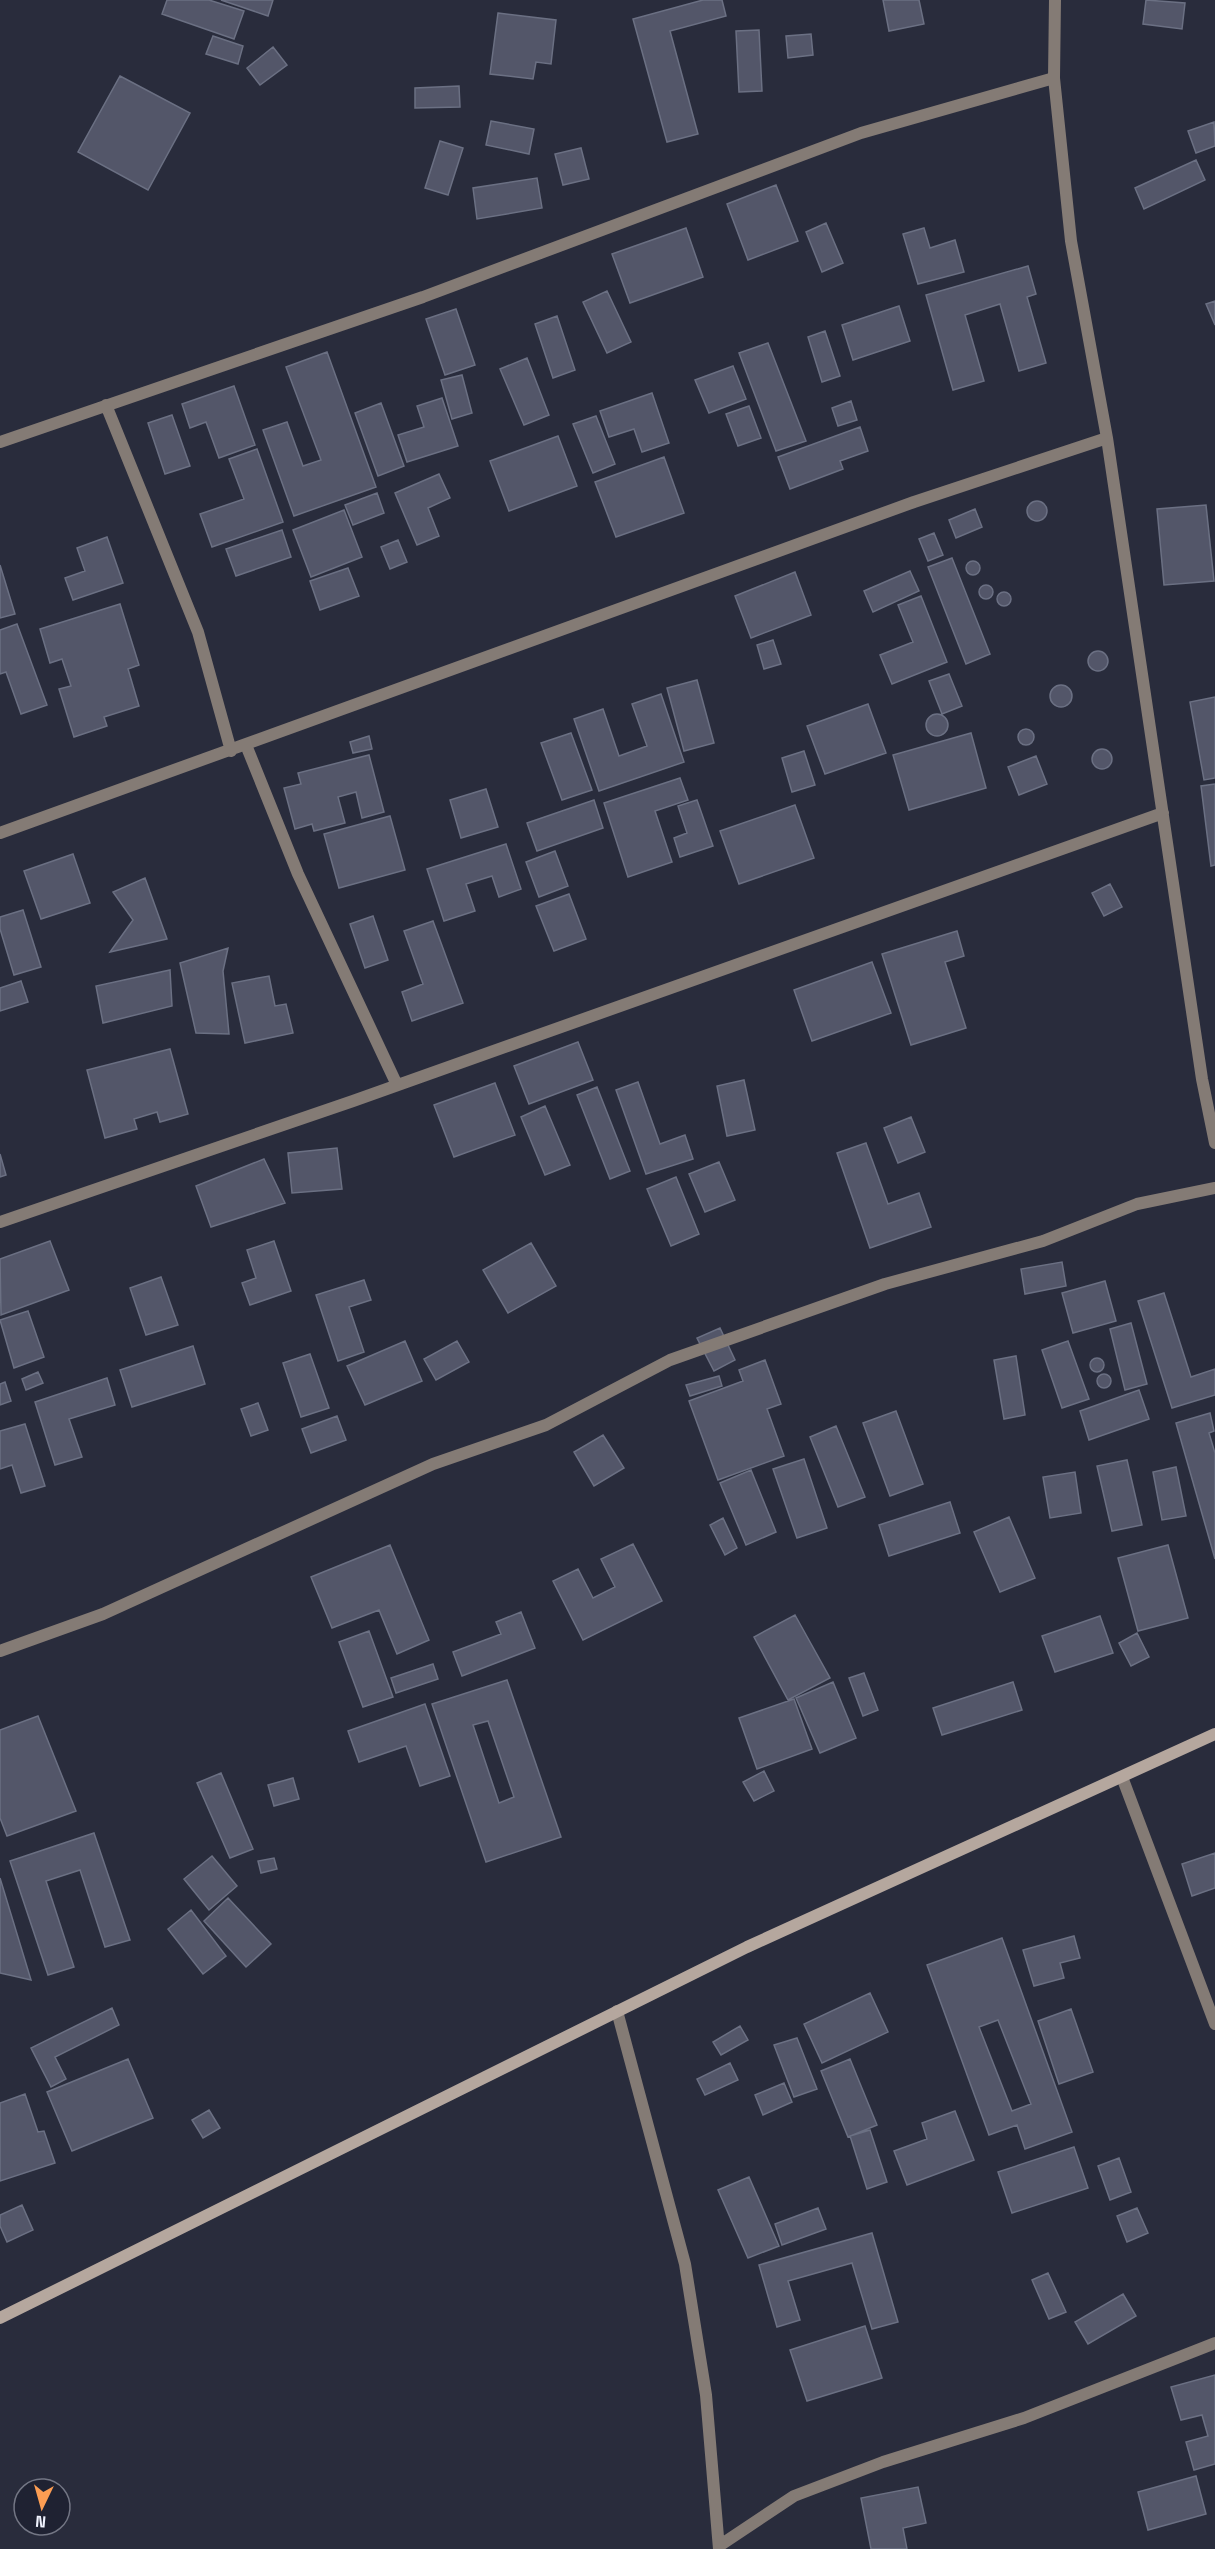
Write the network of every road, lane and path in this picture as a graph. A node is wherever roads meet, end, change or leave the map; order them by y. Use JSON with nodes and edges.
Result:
{"nodes":[{"id":1,"x":1055,"y":0,"type":"edge"},
{"id":2,"x":1054,"y":78,"type":"junction"},
{"id":3,"x":106,"y":405,"type":"junction"},
{"id":4,"x":1107,"y":438,"type":"junction"},
{"id":5,"x":0,"y":442,"type":"edge"},
{"id":6,"x":246,"y":745,"type":"junction"},
{"id":7,"x":231,"y":751,"type":"junction"},
{"id":8,"x":1163,"y":813,"type":"junction"},
{"id":9,"x":0,"y":833,"type":"edge"},
{"id":10,"x":397,"y":1085,"type":"junction"},
{"id":11,"x":1215,"y":1143,"type":"edge"},
{"id":12,"x":1215,"y":1188,"type":"edge"},
{"id":13,"x":0,"y":1222,"type":"edge"},
{"id":14,"x":0,"y":1651,"type":"edge"},
{"id":15,"x":1215,"y":1734,"type":"edge"},
{"id":16,"x":1122,"y":1777,"type":"junction"},
{"id":17,"x":617,"y":2011,"type":"junction"},
{"id":18,"x":1215,"y":2024,"type":"edge"},
{"id":19,"x":0,"y":2318,"type":"edge"},
{"id":20,"x":1215,"y":2343,"type":"edge"},
{"id":21,"x":719,"y":2548,"type":"edge"}],
"edges":[{"from":1,"to":2,"type":"street"},
{"from":2,"to":3,"type":"street"},
{"from":2,"to":4,"type":"street"},
{"from":3,"to":5,"type":"street"},
{"from":3,"to":7,"type":"street"},
{"from":4,"to":6,"type":"street"},
{"from":4,"to":8,"type":"street"},
{"from":6,"to":7,"type":"street"},
{"from":6,"to":10,"type":"street"},
{"from":7,"to":9,"type":"street"},
{"from":8,"to":10,"type":"street"},
{"from":8,"to":11,"type":"street"},
{"from":10,"to":13,"type":"street"},
{"from":12,"to":14,"type":"street"},
{"from":15,"to":16,"type":"main road"},
{"from":16,"to":17,"type":"main road"},
{"from":16,"to":18,"type":"street"},
{"from":17,"to":19,"type":"main road"},
{"from":17,"to":21,"type":"street"},
{"from":20,"to":21,"type":"street"}]}
